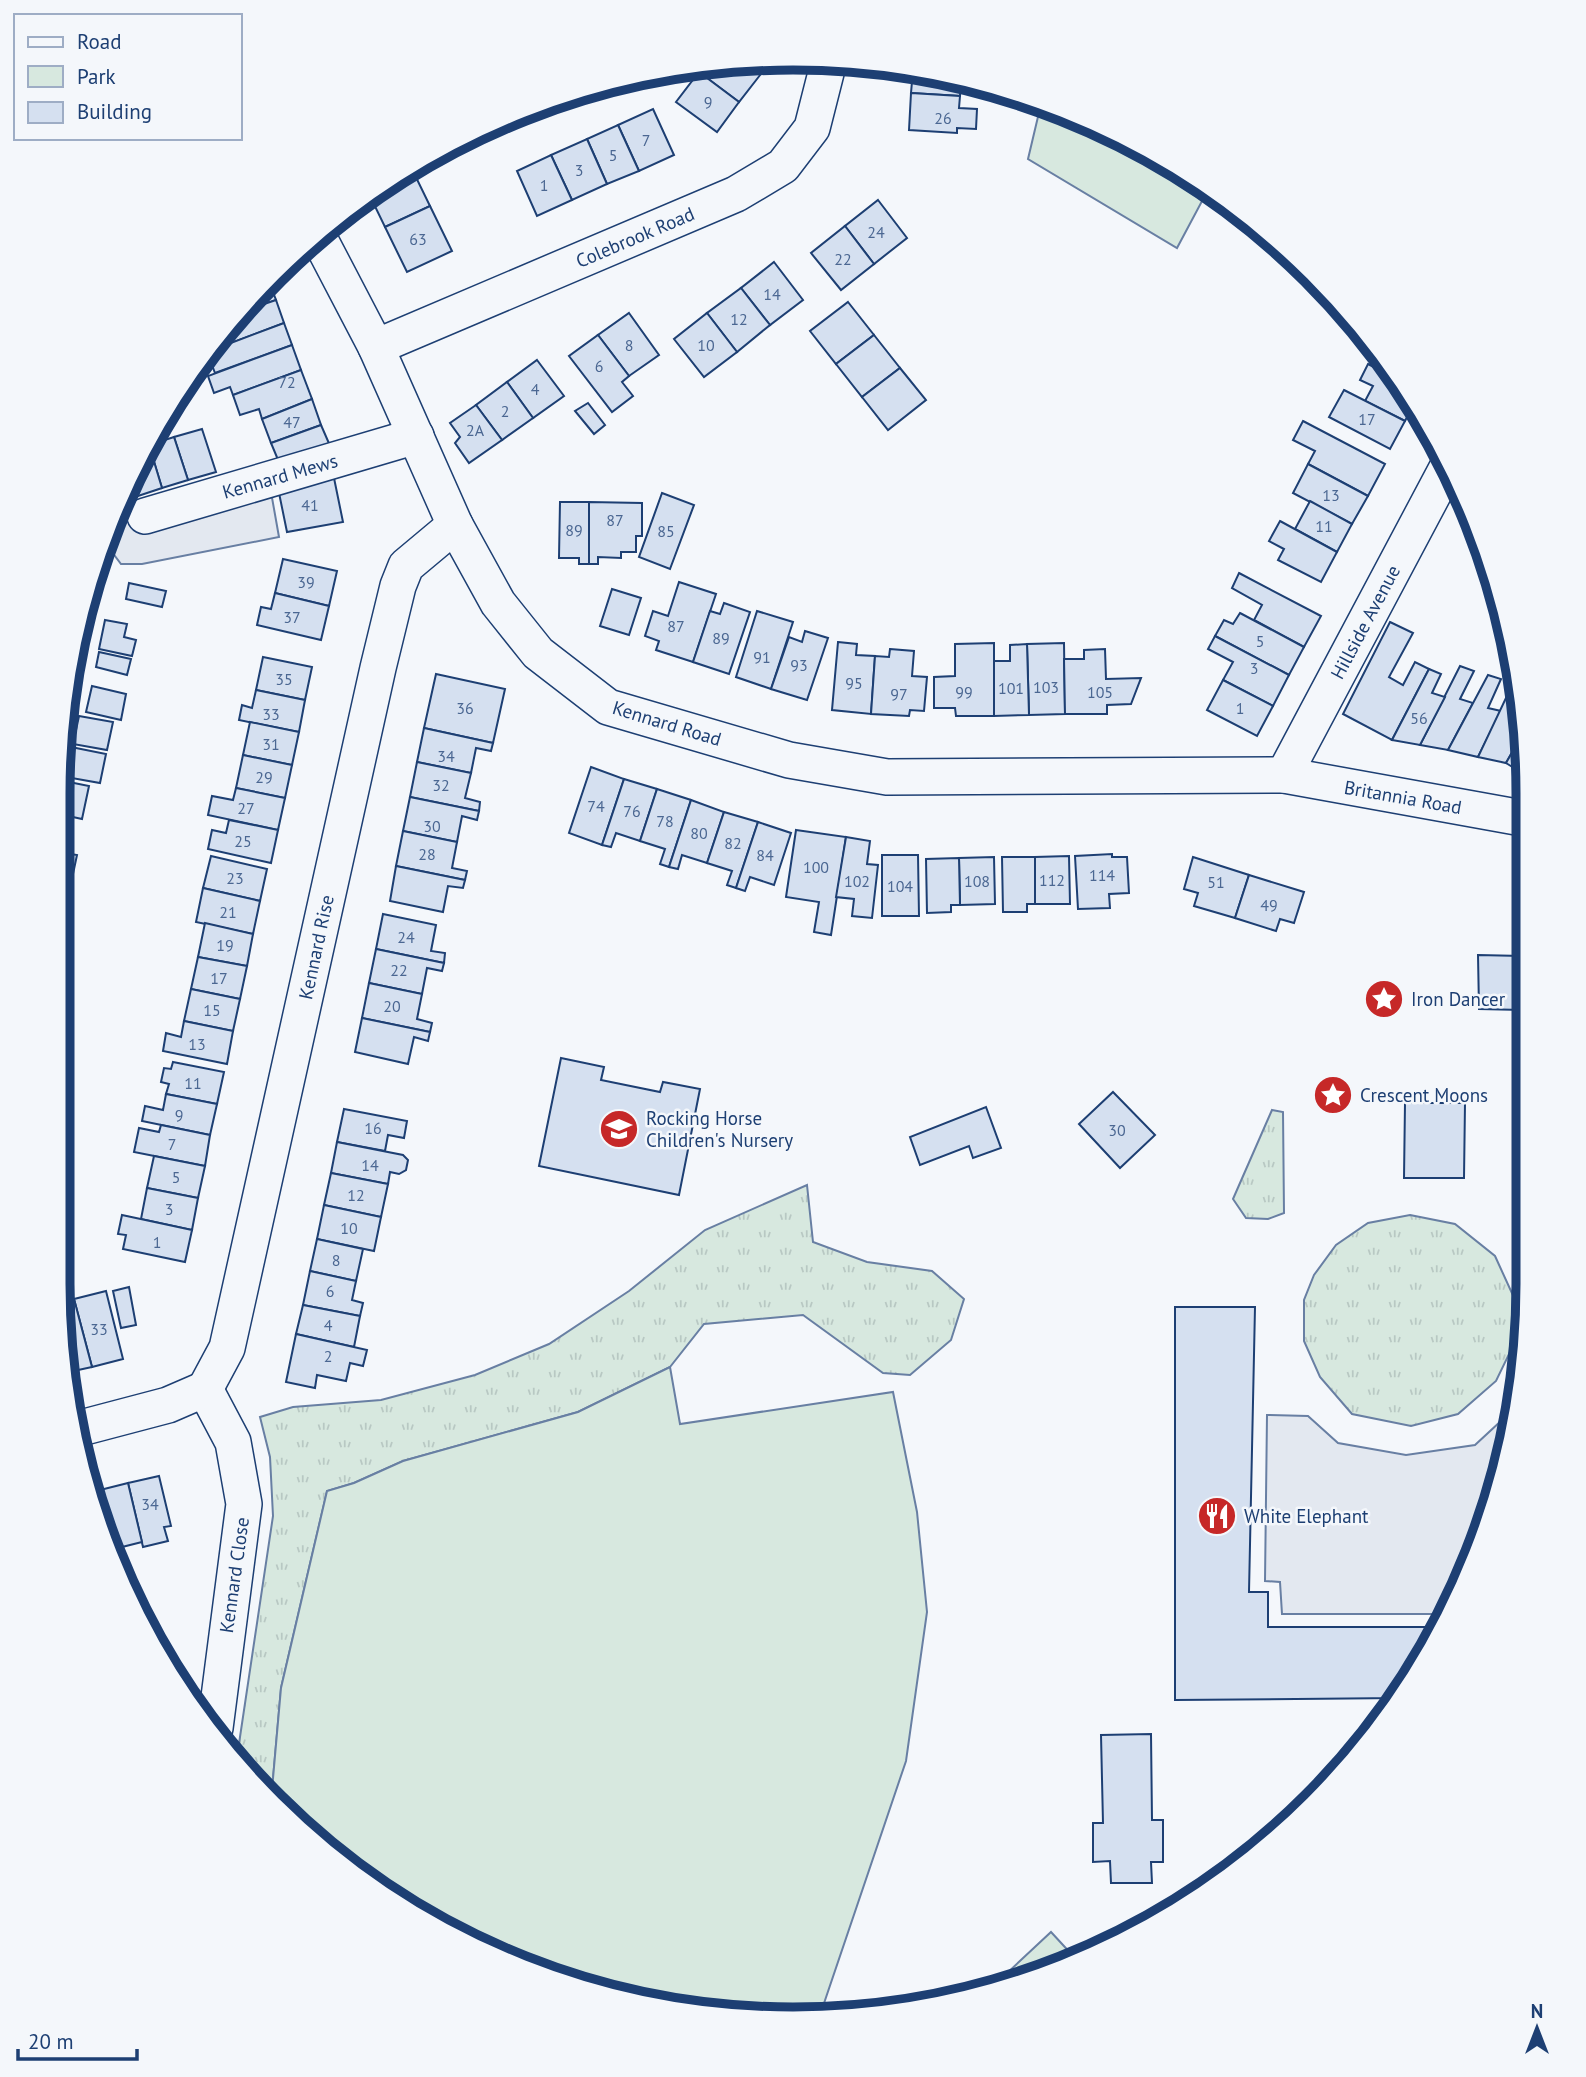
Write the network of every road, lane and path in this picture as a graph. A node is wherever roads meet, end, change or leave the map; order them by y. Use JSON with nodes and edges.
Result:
{"nodes":[{"id":1,"x":826,"y":71,"type":"edge"},
{"id":2,"x":322,"y":244,"type":"edge"},
{"id":3,"x":376,"y":346,"type":"junction"},
{"id":4,"x":416,"y":436,"type":"junction"},
{"id":5,"x":1443,"y":477,"type":"edge"},
{"id":6,"x":145,"y":516,"type":"dead end"},
{"id":7,"x":455,"y":524,"type":"junction"},
{"id":8,"x":1284,"y":775,"type":"junction"},
{"id":9,"x":1516,"y":817,"type":"edge"},
{"id":10,"x":205,"y":1389,"type":"junction"},
{"id":11,"x":84,"y":1427,"type":"edge"},
{"id":12,"x":216,"y":1720,"type":"edge"}],
"edges":[{"from":1,"to":3,"type":"street","name":"Colebrook Road"},
{"from":2,"to":3,"type":"street","name":"Kennard Road"},
{"from":3,"to":4,"type":"street","name":"Kennard Road"},
{"from":4,"to":6,"type":"street","name":"Kennard Mews"},
{"from":4,"to":7,"type":"street","name":"Kennard Road"},
{"from":5,"to":8,"type":"street","name":"Hillside Avenue"},
{"from":7,"to":8,"type":"street","name":"Kennard Road"},
{"from":7,"to":10,"type":"street","name":"Kennard Rise"},
{"from":8,"to":9,"type":"street","name":"Britannia Road"},
{"from":10,"to":11,"type":"street"},
{"from":10,"to":12,"type":"street","name":"Kennard Close"}]}
